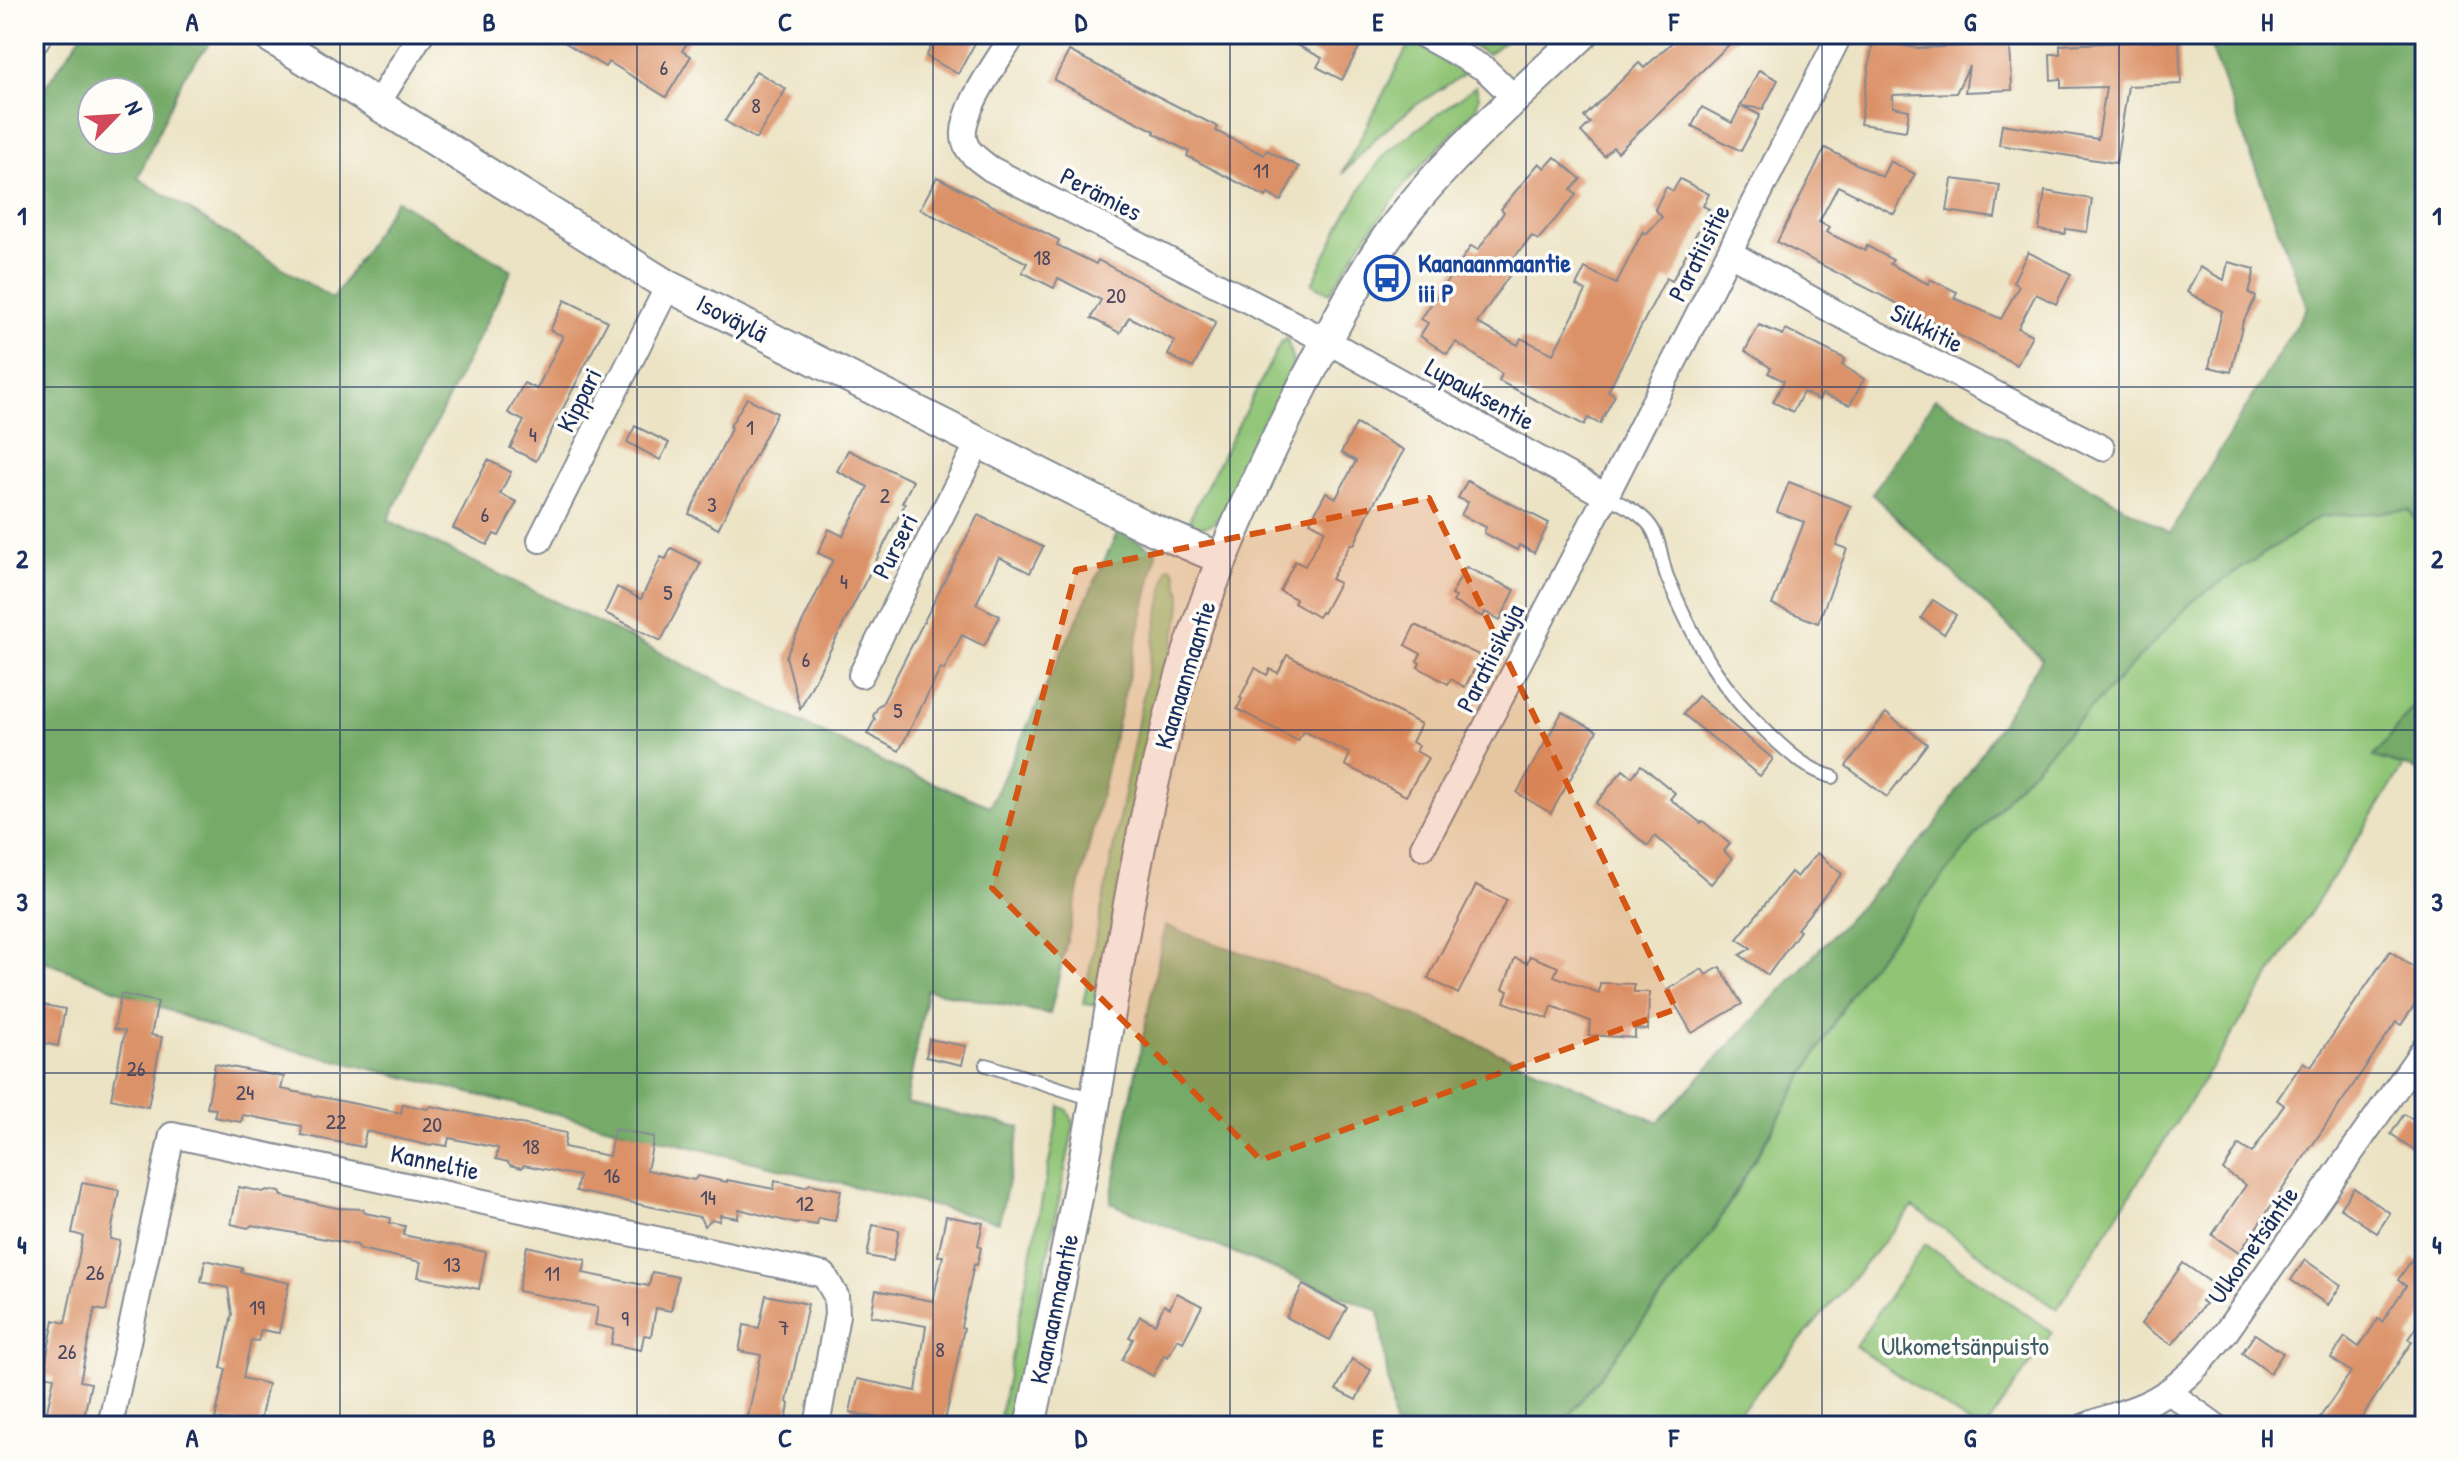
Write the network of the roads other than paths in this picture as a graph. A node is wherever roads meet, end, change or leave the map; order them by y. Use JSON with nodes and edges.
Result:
{"nodes":[{"id":1,"x":40,"y":34,"type":"edge"},
{"id":2,"x":265,"y":34,"type":"edge"},
{"id":3,"x":421,"y":34,"type":"edge"},
{"id":4,"x":1014,"y":34,"type":"edge"},
{"id":5,"x":1421,"y":34,"type":"edge"},
{"id":6,"x":1583,"y":34,"type":"edge"},
{"id":7,"x":1840,"y":34,"type":"edge"},
{"id":8,"x":34,"y":44,"type":"edge"},
{"id":9,"x":1516,"y":99,"type":"junction"},
{"id":10,"x":378,"y":103,"type":"junction"},
{"id":11,"x":1730,"y":253,"type":"junction"},
{"id":12,"x":668,"y":286,"type":"junction"},
{"id":13,"x":1327,"y":341,"type":"junction"},
{"id":14,"x":978,"y":443,"type":"junction"},
{"id":15,"x":2102,"y":448,"type":"dead end"},
{"id":16,"x":1606,"y":496,"type":"junction"},
{"id":17,"x":540,"y":540,"type":"dead end"},
{"id":18,"x":1222,"y":559,"type":"junction"},
{"id":19,"x":861,"y":675,"type":"dead end"},
{"id":20,"x":1833,"y":777,"type":"dead end"},
{"id":21,"x":1423,"y":847,"type":"dead end"},
{"id":22,"x":2425,"y":1047,"type":"edge"},
{"id":23,"x":986,"y":1065,"type":"dead end"},
{"id":24,"x":1095,"y":1100,"type":"junction"},
{"id":25,"x":2169,"y":1392,"type":"junction"},
{"id":26,"x":110,"y":1426,"type":"edge"},
{"id":27,"x":817,"y":1426,"type":"edge"},
{"id":28,"x":1030,"y":1426,"type":"edge"},
{"id":29,"x":2085,"y":1426,"type":"edge"},
{"id":30,"x":2216,"y":1426,"type":"edge"}],
"edges":[{"from":1,"to":8,"type":"street"},
{"from":2,"to":10,"type":"street","name":"Isoväylä"},
{"from":3,"to":10,"type":"street"},
{"from":4,"to":13,"type":"street","name":"Perämies"},
{"from":5,"to":9,"type":"street"},
{"from":6,"to":9,"type":"street","name":"Kaanaanmaantie"},
{"from":7,"to":11,"type":"street","name":"Paratiisitie"},
{"from":9,"to":13,"type":"street","name":"Kaanaanmaantie"},
{"from":10,"to":12,"type":"street","name":"Isoväylä"},
{"from":11,"to":15,"type":"street","name":"Silkkitie"},
{"from":11,"to":16,"type":"street","name":"Paratiisitie"},
{"from":12,"to":14,"type":"street","name":"Isoväylä"},
{"from":12,"to":17,"type":"street","name":"Kippari"},
{"from":13,"to":16,"type":"street","name":"Lupauksentie"},
{"from":13,"to":18,"type":"street","name":"Kaanaanmaantie"},
{"from":14,"to":18,"type":"street","name":"Isoväylä"},
{"from":14,"to":19,"type":"street","name":"Purseri"},
{"from":16,"to":20,"type":"lane"},
{"from":16,"to":21,"type":"street","name":"Paratiisikuja"},
{"from":18,"to":24,"type":"street","name":"Kaanaanmaantie"},
{"from":22,"to":25,"type":"street","name":"Ulkometsäntie"},
{"from":23,"to":24,"type":"lane"},
{"from":24,"to":28,"type":"street","name":"Kaanaanmaantie"},
{"from":25,"to":29,"type":"street","name":"Ulkometsäntie"},
{"from":25,"to":30,"type":"street"},
{"from":26,"to":27,"type":"street","name":"Kanneltie"}]}
